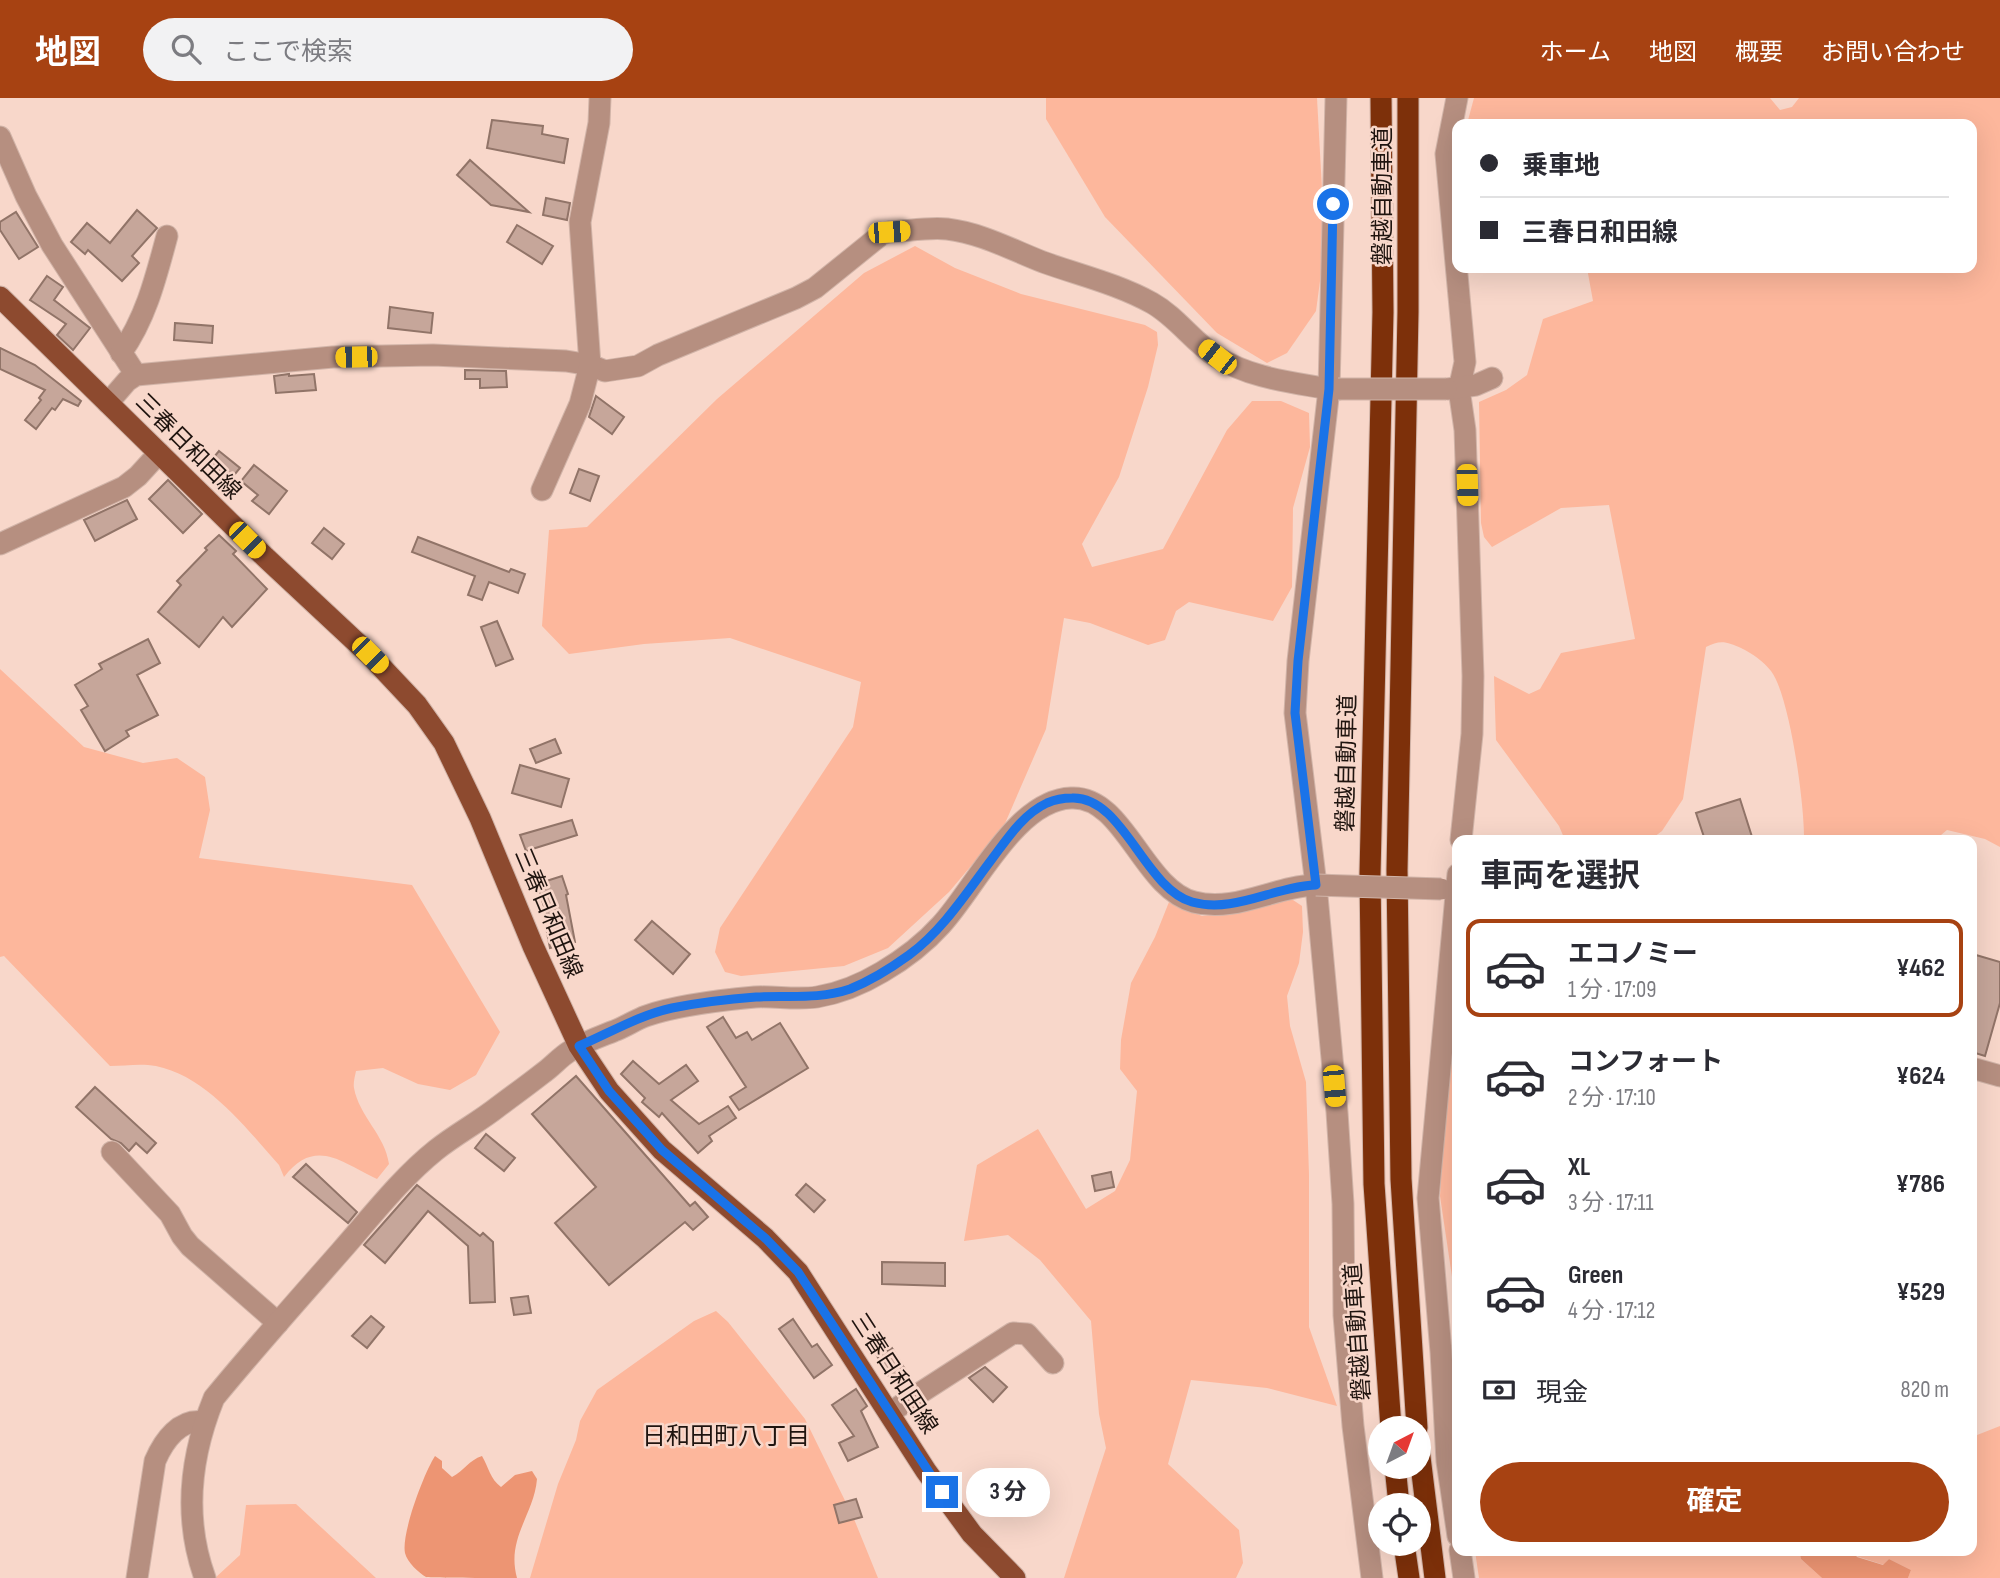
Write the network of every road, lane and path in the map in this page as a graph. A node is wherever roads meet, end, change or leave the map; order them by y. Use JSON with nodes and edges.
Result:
{"nodes":[{"id":1,"x":600,"y":98,"type":"edge"},
{"id":2,"x":1336,"y":98,"type":"edge"},
{"id":3,"x":1381,"y":98,"type":"edge"},
{"id":4,"x":1408,"y":98,"type":"edge"},
{"id":5,"x":1457,"y":98,"type":"edge"},
{"id":6,"x":1453,"y":119,"type":"edge"},
{"id":7,"x":1452,"y":123,"type":"edge"},
{"id":8,"x":0,"y":137,"type":"edge"},
{"id":9,"x":1452,"y":219,"type":"edge"},
{"id":10,"x":167,"y":236,"type":"dead end"},
{"id":11,"x":1457,"y":273,"type":"edge"},
{"id":12,"x":0,"y":297,"type":"edge"},
{"id":13,"x":121,"y":353,"type":"junction"},
{"id":14,"x":590,"y":365,"type":"junction"},
{"id":15,"x":136,"y":375,"type":"junction"},
{"id":16,"x":1492,"y":378,"type":"dead end"},
{"id":17,"x":1333,"y":389,"type":"junction"},
{"id":18,"x":1453,"y":389,"type":"junction"},
{"id":19,"x":108,"y":403,"type":"junction"},
{"id":20,"x":159,"y":453,"type":"junction"},
{"id":21,"x":542,"y":491,"type":"dead end"},
{"id":22,"x":0,"y":544,"type":"edge"},
{"id":23,"x":1462,"y":835,"type":"edge"},
{"id":24,"x":1316,"y":885,"type":"junction"},
{"id":25,"x":1452,"y":885,"type":"edge"},
{"id":26,"x":1452,"y":898,"type":"edge"},
{"id":27,"x":579,"y":1046,"type":"junction"},
{"id":28,"x":1977,"y":1069,"type":"edge"},
{"id":29,"x":2000,"y":1076,"type":"edge"},
{"id":30,"x":112,"y":1152,"type":"dead end"},
{"id":31,"x":278,"y":1323,"type":"junction"},
{"id":32,"x":1053,"y":1363,"type":"dead end"},
{"id":33,"x":889,"y":1413,"type":"junction"},
{"id":34,"x":1390,"y":1416,"type":"edge"},
{"id":35,"x":1416,"y":1416,"type":"edge"},
{"id":36,"x":204,"y":1422,"type":"junction"},
{"id":37,"x":1423,"y":1479,"type":"edge"},
{"id":38,"x":1452,"y":1495,"type":"edge"},
{"id":39,"x":1406,"y":1556,"type":"edge"},
{"id":40,"x":1461,"y":1556,"type":"edge"},
{"id":41,"x":137,"y":1578,"type":"edge"},
{"id":42,"x":205,"y":1578,"type":"edge"},
{"id":43,"x":1015,"y":1578,"type":"edge"},
{"id":44,"x":1372,"y":1578,"type":"edge"},
{"id":45,"x":1409,"y":1578,"type":"edge"},
{"id":46,"x":1435,"y":1578,"type":"edge"},
{"id":47,"x":1464,"y":1578,"type":"edge"}],
"edges":[{"from":1,"to":14,"type":"street"},
{"from":2,"to":17,"type":"street"},
{"from":3,"to":34,"type":"highway","name":"磐越自動車道"},
{"from":4,"to":35,"type":"highway","name":"磐越自動車道"},
{"from":5,"to":6,"type":"street"},
{"from":7,"to":9,"type":"street"},
{"from":8,"to":13,"type":"street"},
{"from":10,"to":13,"type":"street"},
{"from":11,"to":18,"type":"street"},
{"from":12,"to":19,"type":"main road","name":"三春日和田線"},
{"from":13,"to":15,"type":"street"},
{"from":14,"to":15,"type":"street"},
{"from":14,"to":17,"type":"street"},
{"from":14,"to":21,"type":"street"},
{"from":15,"to":19,"type":"street"},
{"from":16,"to":18,"type":"street"},
{"from":17,"to":18,"type":"street","bridge":true},
{"from":17,"to":24,"type":"street"},
{"from":18,"to":23,"type":"street"},
{"from":19,"to":20,"type":"main road","name":"三春日和田線"},
{"from":20,"to":22,"type":"street"},
{"from":20,"to":27,"type":"main road","name":"三春日和田線"},
{"from":24,"to":25,"type":"street","bridge":true},
{"from":24,"to":27,"type":"street"},
{"from":24,"to":44,"type":"street"},
{"from":26,"to":38,"type":"street"},
{"from":27,"to":31,"type":"street"},
{"from":27,"to":33,"type":"main road","name":"三春日和田線"},
{"from":28,"to":29,"type":"street"},
{"from":30,"to":31,"type":"street"},
{"from":31,"to":36,"type":"street"},
{"from":32,"to":33,"type":"street"},
{"from":33,"to":43,"type":"main road","name":"三春日和田線"},
{"from":36,"to":41,"type":"street"},
{"from":36,"to":42,"type":"street"},
{"from":37,"to":46,"type":"highway"},
{"from":39,"to":45,"type":"highway"},
{"from":40,"to":47,"type":"street"}]}
